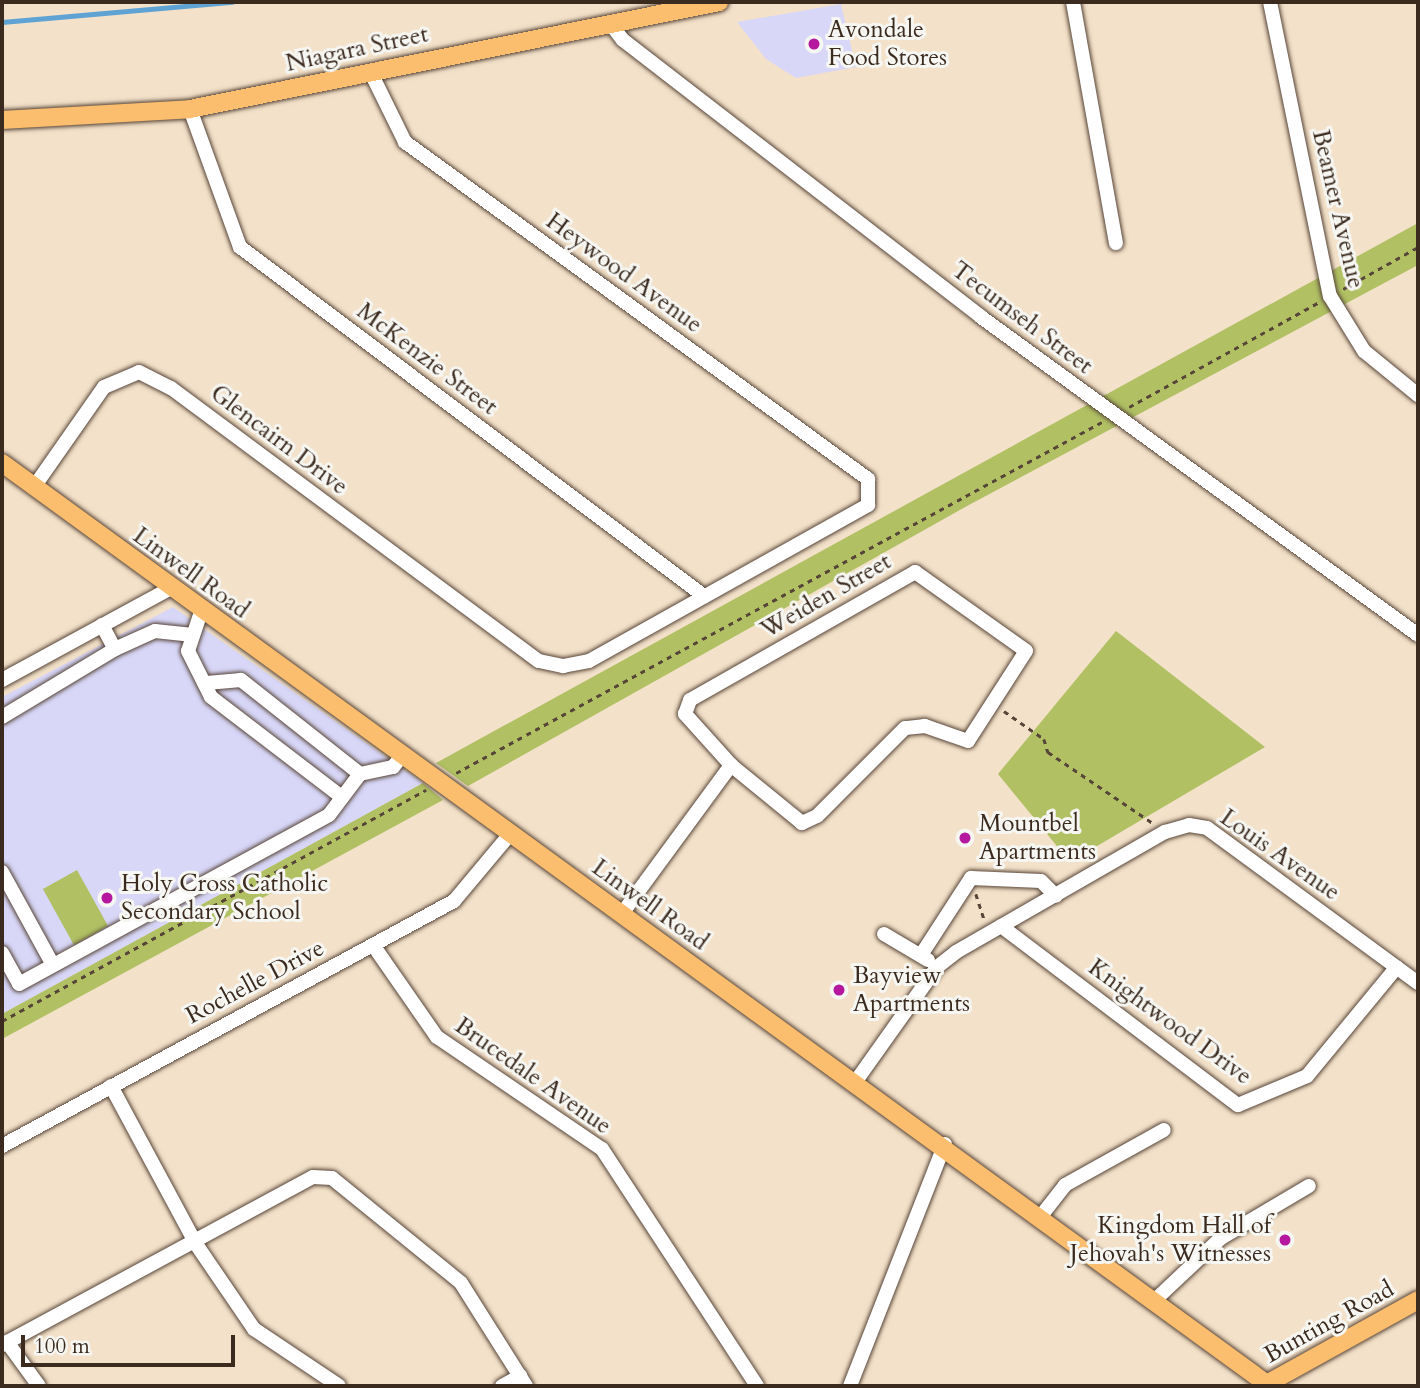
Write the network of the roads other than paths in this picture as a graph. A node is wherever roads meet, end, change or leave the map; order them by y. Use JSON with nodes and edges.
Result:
{"nodes":[{"id":1,"x":719,"y":2,"type":"edge"},
{"id":2,"x":1073,"y":2,"type":"edge"},
{"id":3,"x":1270,"y":2,"type":"edge"},
{"id":4,"x":610,"y":23,"type":"junction"},
{"id":5,"x":370,"y":71,"type":"junction"},
{"id":6,"x":190,"y":108,"type":"junction"},
{"id":7,"x":2,"y":120,"type":"edge"},
{"id":8,"x":1116,"y":243,"type":"dead end"},
{"id":9,"x":1418,"y":395,"type":"edge"},
{"id":10,"x":4,"y":468,"type":"edge"},
{"id":11,"x":34,"y":487,"type":"junction"},
{"id":12,"x":169,"y":589,"type":"junction"},
{"id":13,"x":704,"y":596,"type":"junction"},
{"id":14,"x":201,"y":612,"type":"junction"},
{"id":15,"x":102,"y":625,"type":"junction"},
{"id":16,"x":193,"y":635,"type":"junction"},
{"id":17,"x":1418,"y":635,"type":"edge"},
{"id":18,"x":115,"y":649,"type":"junction"},
{"id":19,"x":2,"y":680,"type":"edge"},
{"id":20,"x":204,"y":683,"type":"junction"},
{"id":21,"x":2,"y":717,"type":"edge"},
{"id":22,"x":402,"y":756,"type":"junction"},
{"id":23,"x":731,"y":765,"type":"junction"},
{"id":24,"x":360,"y":774,"type":"junction"},
{"id":25,"x":342,"y":797,"type":"junction"},
{"id":26,"x":510,"y":834,"type":"junction"},
{"id":27,"x":2,"y":872,"type":"edge"},
{"id":28,"x":1056,"y":896,"type":"junction"},
{"id":29,"x":621,"y":915,"type":"junction"},
{"id":30,"x":995,"y":929,"type":"junction"},
{"id":31,"x":884,"y":934,"type":"dead end"},
{"id":32,"x":373,"y":945,"type":"junction"},
{"id":33,"x":2,"y":953,"type":"edge"},
{"id":34,"x":921,"y":955,"type":"junction"},
{"id":35,"x":53,"y":965,"type":"junction"},
{"id":36,"x":937,"y":967,"type":"junction"},
{"id":37,"x":1397,"y":967,"type":"junction"},
{"id":38,"x":1418,"y":983,"type":"edge"},
{"id":39,"x":856,"y":1081,"type":"junction"},
{"id":40,"x":111,"y":1086,"type":"junction"},
{"id":41,"x":1164,"y":1130,"type":"dead end"},
{"id":42,"x":945,"y":1144,"type":"junction"},
{"id":43,"x":2,"y":1146,"type":"edge"},
{"id":44,"x":1309,"y":1186,"type":"dead end"},
{"id":45,"x":1041,"y":1216,"type":"junction"},
{"id":46,"x":196,"y":1244,"type":"junction"},
{"id":47,"x":1155,"y":1300,"type":"junction"},
{"id":48,"x":1418,"y":1300,"type":"edge"},
{"id":49,"x":4,"y":1343,"type":"edge"},
{"id":50,"x":523,"y":1381,"type":"edge"},
{"id":51,"x":1267,"y":1385,"type":"edge"},
{"id":52,"x":39,"y":1386,"type":"edge"},
{"id":53,"x":339,"y":1386,"type":"edge"},
{"id":54,"x":502,"y":1386,"type":"edge"},
{"id":55,"x":757,"y":1386,"type":"edge"},
{"id":56,"x":850,"y":1386,"type":"edge"}],
"edges":[{"from":1,"to":4,"type":"main road","name":"Niagara Street"},
{"from":2,"to":8,"type":"street"},
{"from":3,"to":9,"type":"street","name":"Beamer Avenue"},
{"from":4,"to":5,"type":"main road","name":"Niagara Street"},
{"from":4,"to":17,"type":"street","name":"Tecumseh Street"},
{"from":5,"to":6,"type":"main road","name":"Niagara Street"},
{"from":5,"to":13,"type":"street","name":"Heywood Avenue"},
{"from":6,"to":7,"type":"main road","name":"Niagara Street"},
{"from":6,"to":13,"type":"street","name":"McKenzie Street"},
{"from":10,"to":11,"type":"main road","name":"Linwell Road"},
{"from":11,"to":12,"type":"main road","name":"Linwell Road"},
{"from":11,"to":13,"type":"street","name":"Glencairn Drive"},
{"from":12,"to":14,"type":"main road","name":"Linwell Road"},
{"from":12,"to":15,"type":"street"},
{"from":14,"to":16,"type":"street"},
{"from":14,"to":22,"type":"main road","name":"Linwell Road"},
{"from":15,"to":18,"type":"street"},
{"from":15,"to":19,"type":"street"},
{"from":16,"to":18,"type":"street"},
{"from":16,"to":20,"type":"street"},
{"from":18,"to":21,"type":"street"},
{"from":20,"to":24,"type":"street"},
{"from":20,"to":25,"type":"street"},
{"from":22,"to":24,"type":"street"},
{"from":22,"to":26,"type":"main road","name":"Linwell Road"},
{"from":23,"to":23,"type":"street","name":"Weiden Street"},
{"from":23,"to":29,"type":"street"},
{"from":24,"to":25,"type":"street"},
{"from":25,"to":35,"type":"street"},
{"from":26,"to":29,"type":"main road","name":"Linwell Road"},
{"from":26,"to":32,"type":"street","name":"Rochelle Drive"},
{"from":27,"to":35,"type":"street"},
{"from":28,"to":30,"type":"street","name":"Louis Avenue"},
{"from":28,"to":34,"type":"street"},
{"from":28,"to":37,"type":"street","name":"Louis Avenue"},
{"from":29,"to":39,"type":"main road","name":"Linwell Road"},
{"from":30,"to":36,"type":"street","name":"Louis Avenue"},
{"from":30,"to":37,"type":"street","name":"Knightwood Drive"},
{"from":31,"to":34,"type":"street"},
{"from":32,"to":40,"type":"street","name":"Rochelle Drive"},
{"from":32,"to":55,"type":"street","name":"Brucedale Avenue"},
{"from":33,"to":35,"type":"street"},
{"from":34,"to":36,"type":"street"},
{"from":36,"to":39,"type":"street","name":"Louis Avenue"},
{"from":37,"to":38,"type":"street","name":"Louis Avenue"},
{"from":39,"to":42,"type":"main road","name":"Linwell Road"},
{"from":40,"to":43,"type":"street","name":"Rochelle Drive"},
{"from":40,"to":46,"type":"street"},
{"from":41,"to":45,"type":"street"},
{"from":42,"to":45,"type":"main road","name":"Linwell Road"},
{"from":42,"to":56,"type":"street"},
{"from":44,"to":47,"type":"street"},
{"from":45,"to":47,"type":"main road","name":"Linwell Road"},
{"from":46,"to":49,"type":"street"},
{"from":46,"to":50,"type":"street"},
{"from":46,"to":53,"type":"street"},
{"from":47,"to":51,"type":"main road","name":"Linwell Road"},
{"from":48,"to":51,"type":"main road","name":"Bunting Road"},
{"from":49,"to":52,"type":"street"},
{"from":50,"to":54,"type":"street"}]}
